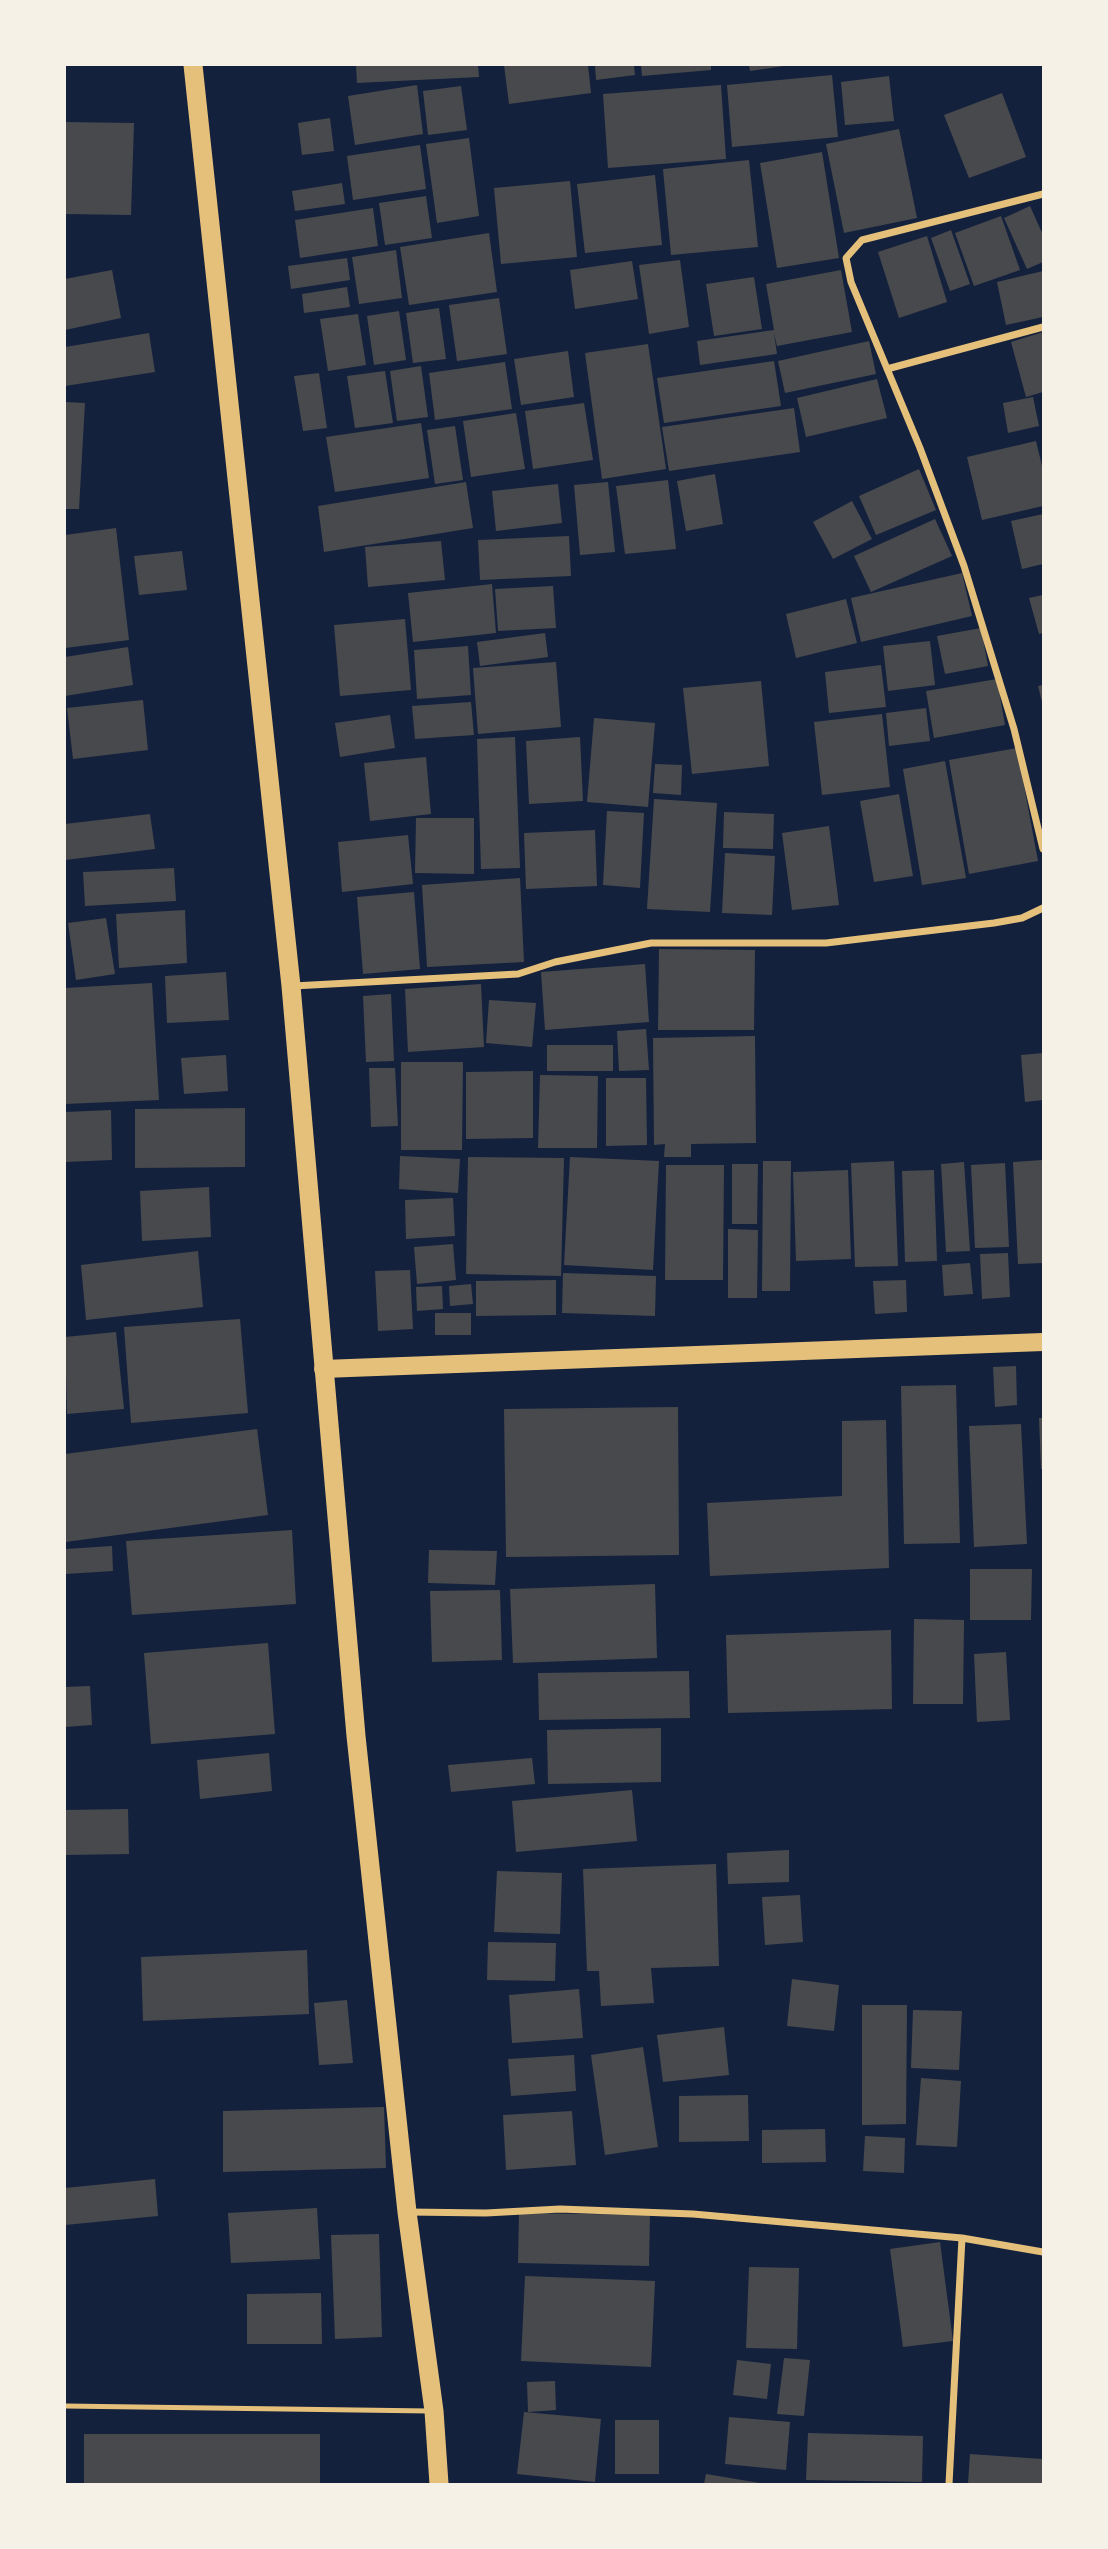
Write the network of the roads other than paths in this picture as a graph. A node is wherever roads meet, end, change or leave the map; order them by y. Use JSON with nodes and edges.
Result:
{"nodes":[{"id":1,"x":193,"y":65,"type":"edge"},
{"id":2,"x":1043,"y":194,"type":"edge"},
{"id":3,"x":1043,"y":327,"type":"edge"},
{"id":4,"x":887,"y":369,"type":"junction"},
{"id":5,"x":1043,"y":849,"type":"edge"},
{"id":6,"x":1043,"y":908,"type":"edge"},
{"id":7,"x":291,"y":986,"type":"junction"},
{"id":8,"x":1043,"y":1342,"type":"edge"},
{"id":9,"x":323,"y":1368,"type":"junction"},
{"id":10,"x":407,"y":2212,"type":"junction"},
{"id":11,"x":962,"y":2238,"type":"junction"},
{"id":12,"x":1043,"y":2252,"type":"edge"},
{"id":13,"x":65,"y":2406,"type":"edge"},
{"id":14,"x":434,"y":2411,"type":"junction"},
{"id":15,"x":439,"y":2484,"type":"edge"},
{"id":16,"x":949,"y":2484,"type":"edge"}],
"edges":[{"from":1,"to":7,"type":"highway"},
{"from":2,"to":4,"type":"street"},
{"from":3,"to":4,"type":"street"},
{"from":4,"to":5,"type":"street"},
{"from":6,"to":7,"type":"street"},
{"from":7,"to":9,"type":"highway"},
{"from":8,"to":9,"type":"main road"},
{"from":9,"to":10,"type":"highway"},
{"from":10,"to":11,"type":"street"},
{"from":10,"to":14,"type":"highway"},
{"from":11,"to":12,"type":"street"},
{"from":11,"to":16,"type":"street"},
{"from":13,"to":14,"type":"lane"},
{"from":14,"to":15,"type":"highway"}]}
